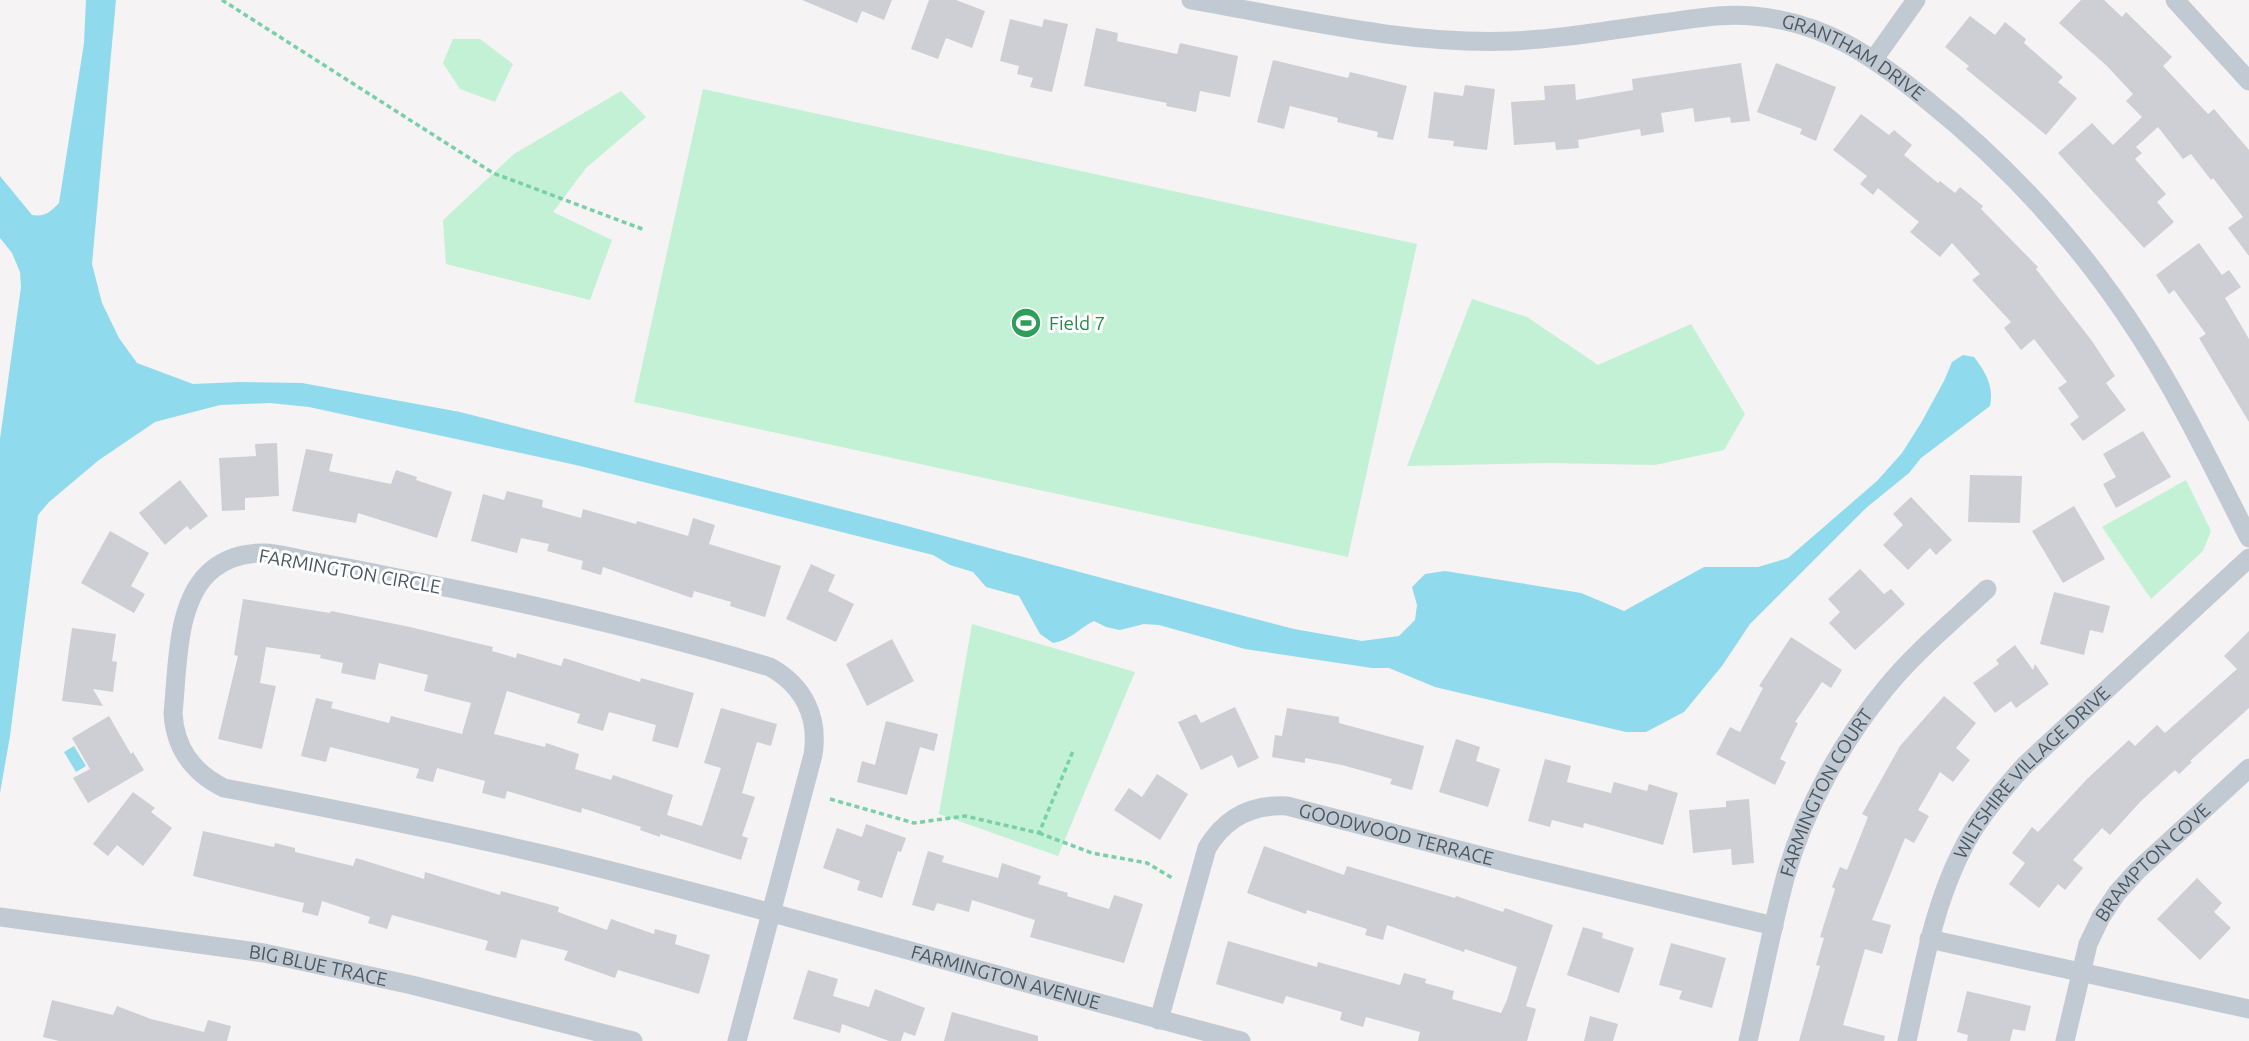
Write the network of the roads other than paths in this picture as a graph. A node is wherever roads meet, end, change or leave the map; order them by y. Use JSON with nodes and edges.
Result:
{"nodes":[{"id":1,"x":1191,"y":0,"type":"edge"},
{"id":2,"x":1916,"y":0,"type":"edge"},
{"id":3,"x":2175,"y":0,"type":"edge"},
{"id":4,"x":1273,"y":7,"type":"edge"},
{"id":5,"x":1874,"y":59,"type":"junction"},
{"id":6,"x":2249,"y":81,"type":"edge"},
{"id":7,"x":2249,"y":538,"type":"edge"},
{"id":8,"x":2249,"y":558,"type":"edge"},
{"id":9,"x":1987,"y":589,"type":"dead end"},
{"id":10,"x":2249,"y":768,"type":"edge"},
{"id":11,"x":770,"y":914,"type":"junction"},
{"id":12,"x":0,"y":917,"type":"edge"},
{"id":13,"x":1774,"y":926,"type":"junction"},
{"id":14,"x":1929,"y":939,"type":"junction"},
{"id":15,"x":2080,"y":972,"type":"junction"},
{"id":16,"x":2249,"y":1009,"type":"edge"},
{"id":17,"x":1159,"y":1020,"type":"junction"},
{"id":18,"x":632,"y":1041,"type":"edge"},
{"id":19,"x":737,"y":1041,"type":"edge"},
{"id":20,"x":1241,"y":1041,"type":"edge"},
{"id":21,"x":1748,"y":1041,"type":"edge"},
{"id":22,"x":1907,"y":1041,"type":"edge"},
{"id":23,"x":2065,"y":1041,"type":"edge"}],
"edges":[{"from":1,"to":4,"type":"street","name":"GRANTHAM DRIVE"},
{"from":2,"to":5,"type":"street"},
{"from":3,"to":6,"type":"street"},
{"from":4,"to":5,"type":"street","name":"GRANTHAM DRIVE"},
{"from":5,"to":7,"type":"street","name":"GRANTHAM DRIVE"},
{"from":8,"to":14,"type":"street","name":"WILTSHIRE VILLAGE DRIVE"},
{"from":9,"to":13,"type":"street","name":"FARMINGTON COURT"},
{"from":10,"to":15,"type":"street","name":"BRAMPTON COVE"},
{"from":11,"to":11,"type":"street","name":"FARMINGTON CIRCLE"},
{"from":11,"to":17,"type":"street","name":"FARMINGTON AVENUE"},
{"from":11,"to":19,"type":"street","name":"FARMINGTON CIRCLE"},
{"from":12,"to":18,"type":"street","name":"BIG BLUE TRACE"},
{"from":13,"to":17,"type":"street","name":"GOODWOOD TERRACE"},
{"from":13,"to":21,"type":"street","name":"FARMINGTON COURT"},
{"from":14,"to":15,"type":"street"},
{"from":14,"to":22,"type":"street","name":"WILTSHIRE VILLAGE DRIVE"},
{"from":15,"to":16,"type":"street"},
{"from":15,"to":23,"type":"street","name":"BRAMPTON COVE"},
{"from":17,"to":20,"type":"street","name":"FARMINGTON AVENUE"}]}
